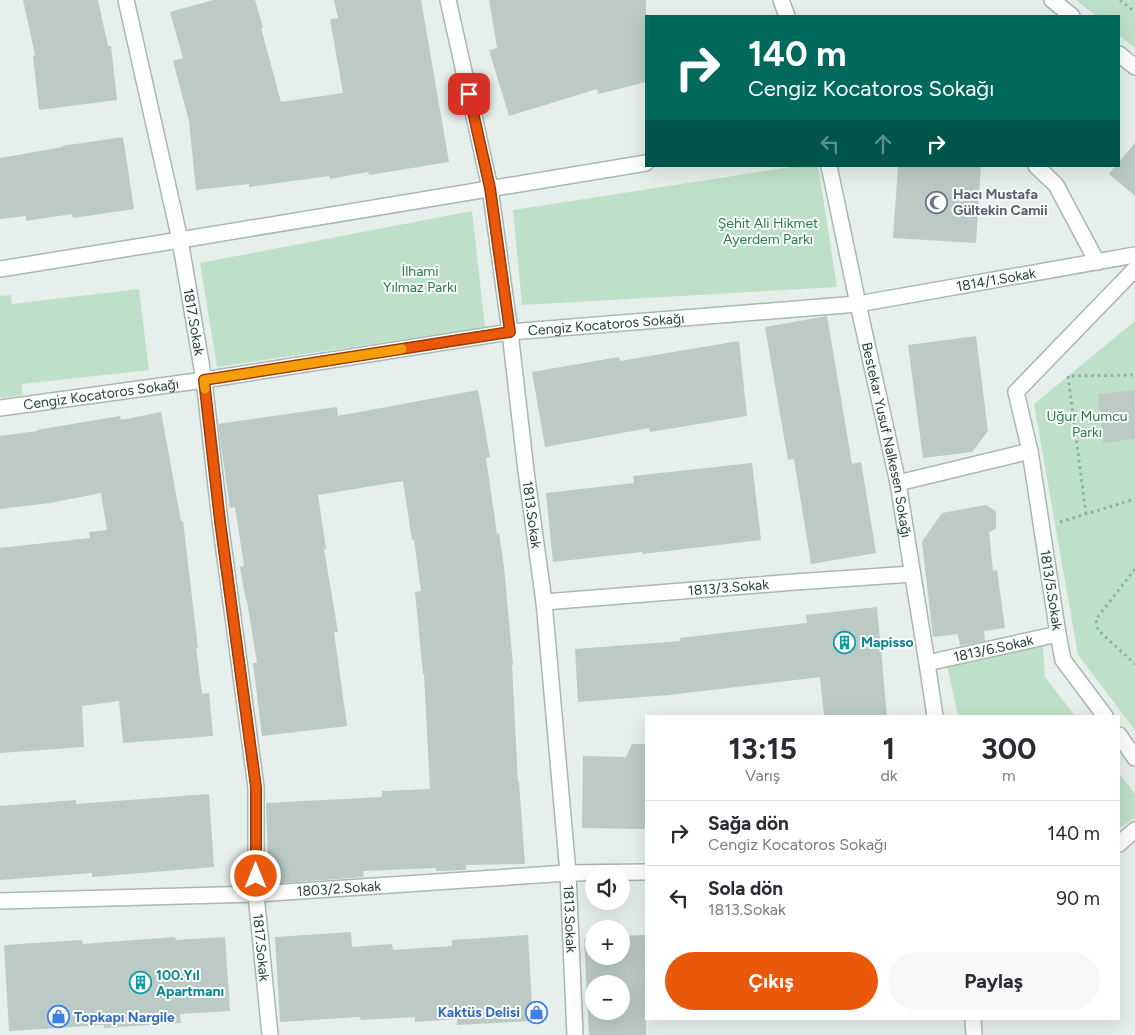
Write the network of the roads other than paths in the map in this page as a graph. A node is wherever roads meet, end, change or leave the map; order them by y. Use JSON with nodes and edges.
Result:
{"nodes":[{"id":1,"x":126,"y":0,"type":"edge"},
{"id":2,"x":448,"y":0,"type":"edge"},
{"id":3,"x":781,"y":0,"type":"edge"},
{"id":4,"x":1052,"y":0,"type":"edge"},
{"id":5,"x":787,"y":15,"type":"edge"},
{"id":6,"x":1071,"y":15,"type":"edge"},
{"id":7,"x":1120,"y":55,"type":"edge"},
{"id":8,"x":1135,"y":67,"type":"edge"},
{"id":9,"x":645,"y":162,"type":"edge"},
{"id":10,"x":829,"y":167,"type":"edge"},
{"id":11,"x":1037,"y":167,"type":"edge"},
{"id":12,"x":490,"y":188,"type":"junction"},
{"id":13,"x":180,"y":240,"type":"junction"},
{"id":14,"x":1135,"y":255,"type":"edge"},
{"id":15,"x":1097,"y":262,"type":"junction"},
{"id":16,"x":0,"y":269,"type":"edge"},
{"id":17,"x":1135,"y":269,"type":"edge"},
{"id":18,"x":858,"y":304,"type":"junction"},
{"id":19,"x":510,"y":332,"type":"junction"},
{"id":20,"x":204,"y":380,"type":"junction"},
{"id":21,"x":0,"y":408,"type":"edge"},
{"id":22,"x":1030,"y":451,"type":"junction"},
{"id":23,"x":898,"y":483,"type":"junction"},
{"id":24,"x":912,"y":574,"type":"junction"},
{"id":25,"x":544,"y":602,"type":"junction"},
{"id":26,"x":1058,"y":634,"type":"junction"},
{"id":27,"x":928,"y":663,"type":"junction"},
{"id":28,"x":934,"y":715,"type":"edge"},
{"id":29,"x":1104,"y":715,"type":"edge"},
{"id":30,"x":1120,"y":736,"type":"edge"},
{"id":31,"x":1135,"y":758,"type":"edge"},
{"id":32,"x":1135,"y":830,"type":"edge"},
{"id":33,"x":1120,"y":843,"type":"edge"},
{"id":34,"x":645,"y":872,"type":"edge"},
{"id":35,"x":568,"y":873,"type":"junction"},
{"id":36,"x":256,"y":894,"type":"junction"},
{"id":37,"x":0,"y":901,"type":"edge"},
{"id":38,"x":973,"y":1020,"type":"edge"},
{"id":39,"x":270,"y":1035,"type":"edge"},
{"id":40,"x":575,"y":1035,"type":"edge"},
{"id":41,"x":974,"y":1035,"type":"edge"}],
"edges":[{"from":1,"to":13,"type":"street","name":"1817.Sokak"},
{"from":2,"to":12,"type":"street","name":"1813.Sokak"},
{"from":3,"to":5,"type":"street"},
{"from":4,"to":6,"type":"street"},
{"from":7,"to":8,"type":"street"},
{"from":9,"to":12,"type":"street"},
{"from":10,"to":18,"type":"street","name":"Bestekar Yusuf Nalkesen Sokağı"},
{"from":11,"to":15,"type":"street"},
{"from":12,"to":13,"type":"street"},
{"from":12,"to":19,"type":"street","name":"1813.Sokak"},
{"from":13,"to":16,"type":"street"},
{"from":13,"to":20,"type":"street","name":"1817.Sokak"},
{"from":14,"to":15,"type":"street","name":"1814/1.Sokak"},
{"from":15,"to":18,"type":"street","name":"1814/1.Sokak"},
{"from":17,"to":22,"type":"street","name":"1813/5.Sokak"},
{"from":18,"to":19,"type":"street","name":"Cengiz Kocatoros Sokağı"},
{"from":18,"to":23,"type":"street","name":"Bestekar Yusuf Nalkesen Sokağı"},
{"from":19,"to":20,"type":"street","name":"Cengiz Kocatoros Sokağı"},
{"from":19,"to":25,"type":"street","name":"1813.Sokak"},
{"from":20,"to":21,"type":"street","name":"Cengiz Kocatoros Sokağı"},
{"from":20,"to":36,"type":"street","name":"1817.Sokak"},
{"from":22,"to":23,"type":"street"},
{"from":22,"to":26,"type":"street","name":"1813/5.Sokak"},
{"from":23,"to":24,"type":"street","name":"Bestekar Yusuf Nalkesen Sokağı"},
{"from":24,"to":25,"type":"street","name":"1813/3.Sokak"},
{"from":24,"to":27,"type":"street","name":"Bestekar Yusuf Nalkesen Sokağı"},
{"from":25,"to":35,"type":"street","name":"1813.Sokak"},
{"from":26,"to":27,"type":"street","name":"1813/6.Sokak"},
{"from":26,"to":29,"type":"street","name":"1813/5.Sokak"},
{"from":27,"to":28,"type":"street","name":"Bestekar Yusuf Nalkesen Sokağı"},
{"from":30,"to":31,"type":"street"},
{"from":32,"to":33,"type":"street"},
{"from":34,"to":35,"type":"street","name":"1803/2.Sokak"},
{"from":35,"to":36,"type":"street","name":"1803/2.Sokak"},
{"from":35,"to":40,"type":"street","name":"1813.Sokak"},
{"from":36,"to":37,"type":"street","name":"1803/2.Sokak"},
{"from":36,"to":39,"type":"street","name":"1817.Sokak"},
{"from":38,"to":41,"type":"street"}]}
